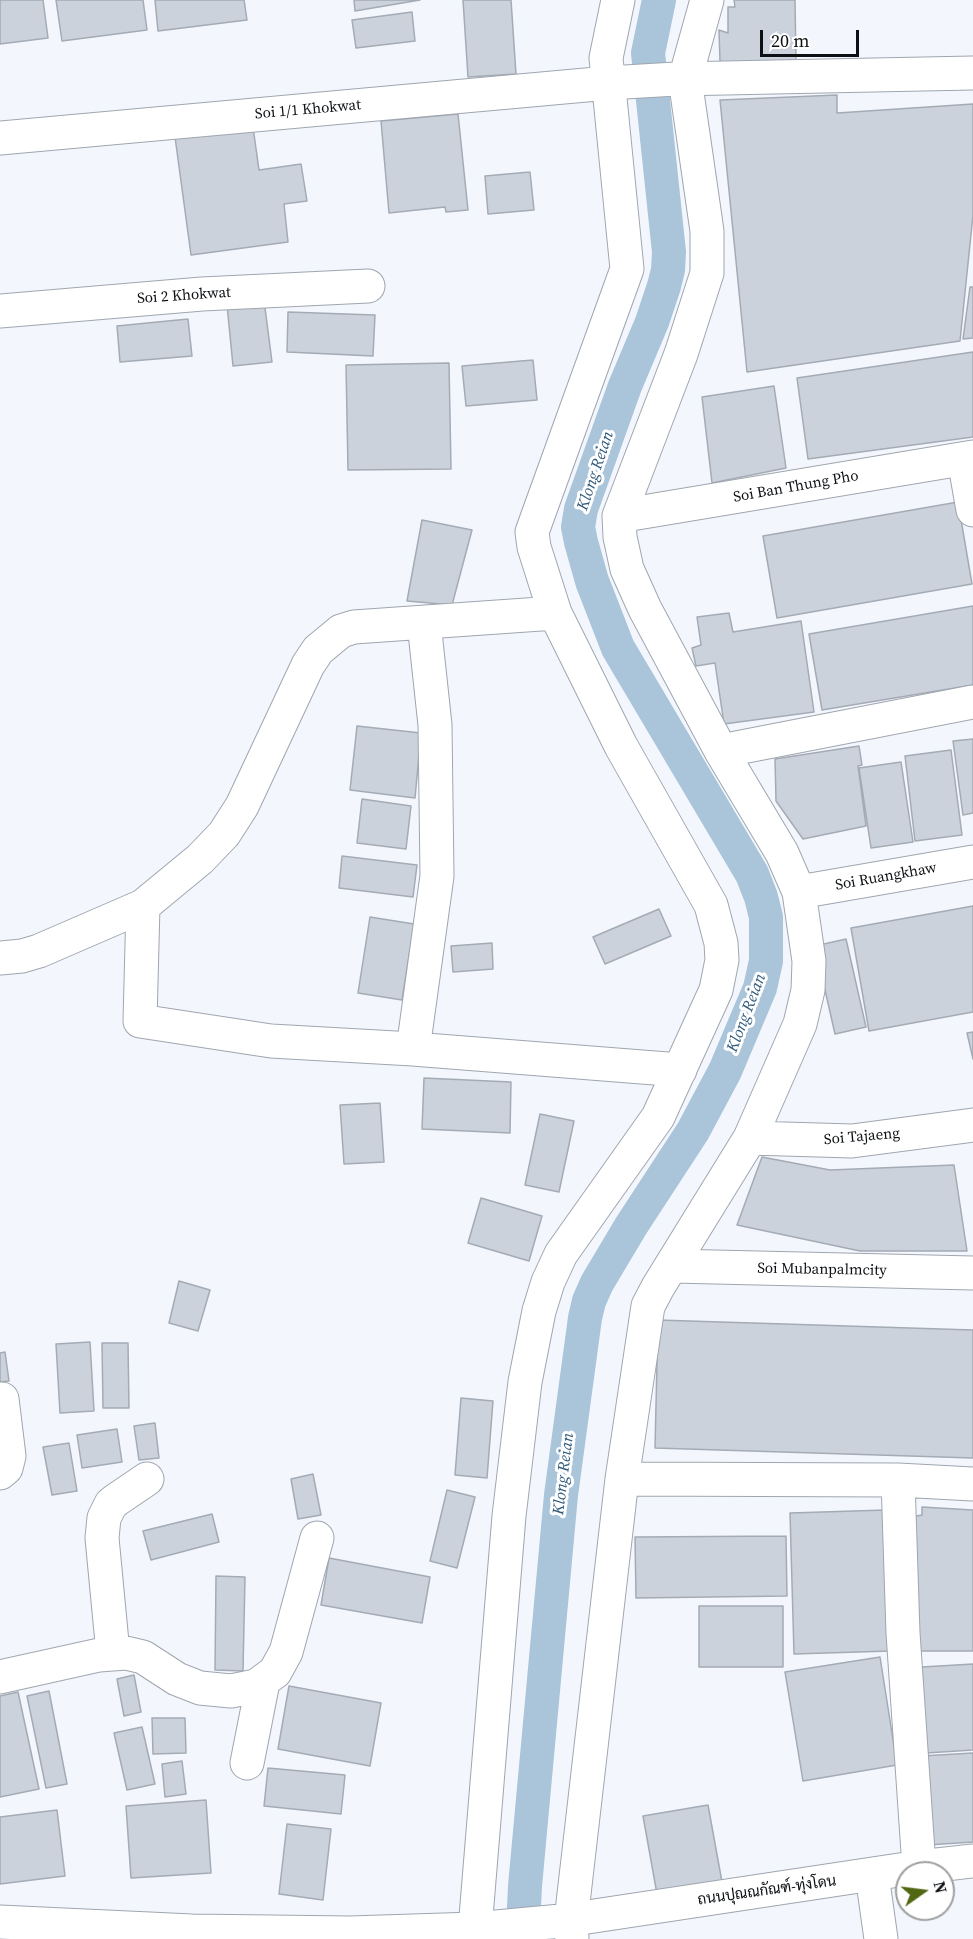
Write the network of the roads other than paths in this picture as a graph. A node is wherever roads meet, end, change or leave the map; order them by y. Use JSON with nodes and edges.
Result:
{"nodes":[{"id":1,"x":618,"y":0,"type":"edge"},
{"id":2,"x":707,"y":0,"type":"edge"},
{"id":3,"x":973,"y":73,"type":"edge"},
{"id":4,"x":680,"y":80,"type":"junction"},
{"id":5,"x":612,"y":83,"type":"junction"},
{"id":6,"x":0,"y":138,"type":"edge"},
{"id":7,"x":368,"y":286,"type":"dead end"},
{"id":8,"x":0,"y":311,"type":"edge"},
{"id":9,"x":969,"y":458,"type":"edge"},
{"id":10,"x":973,"y":510,"type":"edge"},
{"id":11,"x":619,"y":516,"type":"junction"},
{"id":12,"x":555,"y":613,"type":"junction"},
{"id":13,"x":424,"y":623,"type":"junction"},
{"id":14,"x":973,"y":702,"type":"edge"},
{"id":15,"x":721,"y":751,"type":"junction"},
{"id":16,"x":973,"y":862,"type":"edge"},
{"id":17,"x":799,"y":892,"type":"junction"},
{"id":18,"x":143,"y":906,"type":"junction"},
{"id":19,"x":0,"y":958,"type":"edge"},
{"id":20,"x":412,"y":1048,"type":"junction"},
{"id":21,"x":680,"y":1070,"type":"junction"},
{"id":22,"x":973,"y":1125,"type":"edge"},
{"id":23,"x":750,"y":1138,"type":"junction"},
{"id":24,"x":672,"y":1266,"type":"junction"},
{"id":25,"x":973,"y":1273,"type":"edge"},
{"id":26,"x":2,"y":1399,"type":"dead end"},
{"id":27,"x":0,"y":1473,"type":"edge"},
{"id":28,"x":147,"y":1479,"type":"dead end"},
{"id":29,"x":622,"y":1479,"type":"junction"},
{"id":30,"x":898,"y":1480,"type":"junction"},
{"id":31,"x":973,"y":1484,"type":"edge"},
{"id":32,"x":317,"y":1538,"type":"dead end"},
{"id":33,"x":113,"y":1653,"type":"junction"},
{"id":34,"x":0,"y":1677,"type":"edge"},
{"id":35,"x":263,"y":1682,"type":"junction"},
{"id":36,"x":247,"y":1762,"type":"dead end"},
{"id":37,"x":919,"y":1861,"type":"edge"},
{"id":38,"x":973,"y":1861,"type":"edge"},
{"id":39,"x":955,"y":1863,"type":"edge"},
{"id":40,"x":895,"y":1871,"type":"edge"},
{"id":41,"x":872,"y":1875,"type":"junction"},
{"id":42,"x":0,"y":1922,"type":"edge"},
{"id":43,"x":568,"y":1927,"type":"edge"},
{"id":44,"x":481,"y":1932,"type":"edge"},
{"id":45,"x":881,"y":1939,"type":"edge"}],
"edges":[{"from":1,"to":5,"type":"street"},
{"from":2,"to":4,"type":"street"},
{"from":3,"to":4,"type":"street","name":"Soi 1/1 Khokwat"},
{"from":4,"to":5,"type":"street","name":"Soi 1/1 Khokwat"},
{"from":4,"to":11,"type":"street"},
{"from":5,"to":6,"type":"street","name":"Soi 1/1 Khokwat"},
{"from":5,"to":12,"type":"street"},
{"from":7,"to":8,"type":"street","name":"Soi 2 Khokwat"},
{"from":9,"to":10,"type":"street"},
{"from":9,"to":11,"type":"street","name":"Soi Ban Thung Pho"},
{"from":11,"to":15,"type":"street"},
{"from":12,"to":13,"type":"street"},
{"from":12,"to":21,"type":"street"},
{"from":13,"to":18,"type":"street"},
{"from":13,"to":20,"type":"street"},
{"from":14,"to":15,"type":"street"},
{"from":15,"to":17,"type":"street"},
{"from":16,"to":17,"type":"street","name":"Soi Ruangkhaw"},
{"from":17,"to":23,"type":"street"},
{"from":18,"to":19,"type":"street"},
{"from":18,"to":20,"type":"street"},
{"from":20,"to":21,"type":"street"},
{"from":21,"to":44,"type":"street"},
{"from":22,"to":23,"type":"street","name":"Soi Tajaeng"},
{"from":23,"to":24,"type":"street"},
{"from":24,"to":25,"type":"street","name":"Soi Mubanpalmcity"},
{"from":24,"to":29,"type":"street"},
{"from":26,"to":27,"type":"street"},
{"from":28,"to":33,"type":"street"},
{"from":29,"to":30,"type":"street"},
{"from":29,"to":43,"type":"street"},
{"from":30,"to":31,"type":"street"},
{"from":30,"to":37,"type":"street"},
{"from":32,"to":35,"type":"street"},
{"from":33,"to":34,"type":"street"},
{"from":33,"to":35,"type":"street"},
{"from":35,"to":36,"type":"street"},
{"from":38,"to":39,"type":"street","name":"ถนนปุณณกัณฑ์-ทุ่งโดน"},
{"from":40,"to":41,"type":"street","name":"ถนนปุณณกัณฑ์-ทุ่งโดน"},
{"from":41,"to":43,"type":"street","name":"ถนนปุณณกัณฑ์-ทุ่งโดน"},
{"from":41,"to":45,"type":"street"},
{"from":42,"to":44,"type":"street","name":"ถนนปุณณกัณฑ์-ทุ่งโดน"},
{"from":43,"to":44,"type":"street","name":"ถนนปุณณกัณฑ์-ทุ่งโดน"}]}
